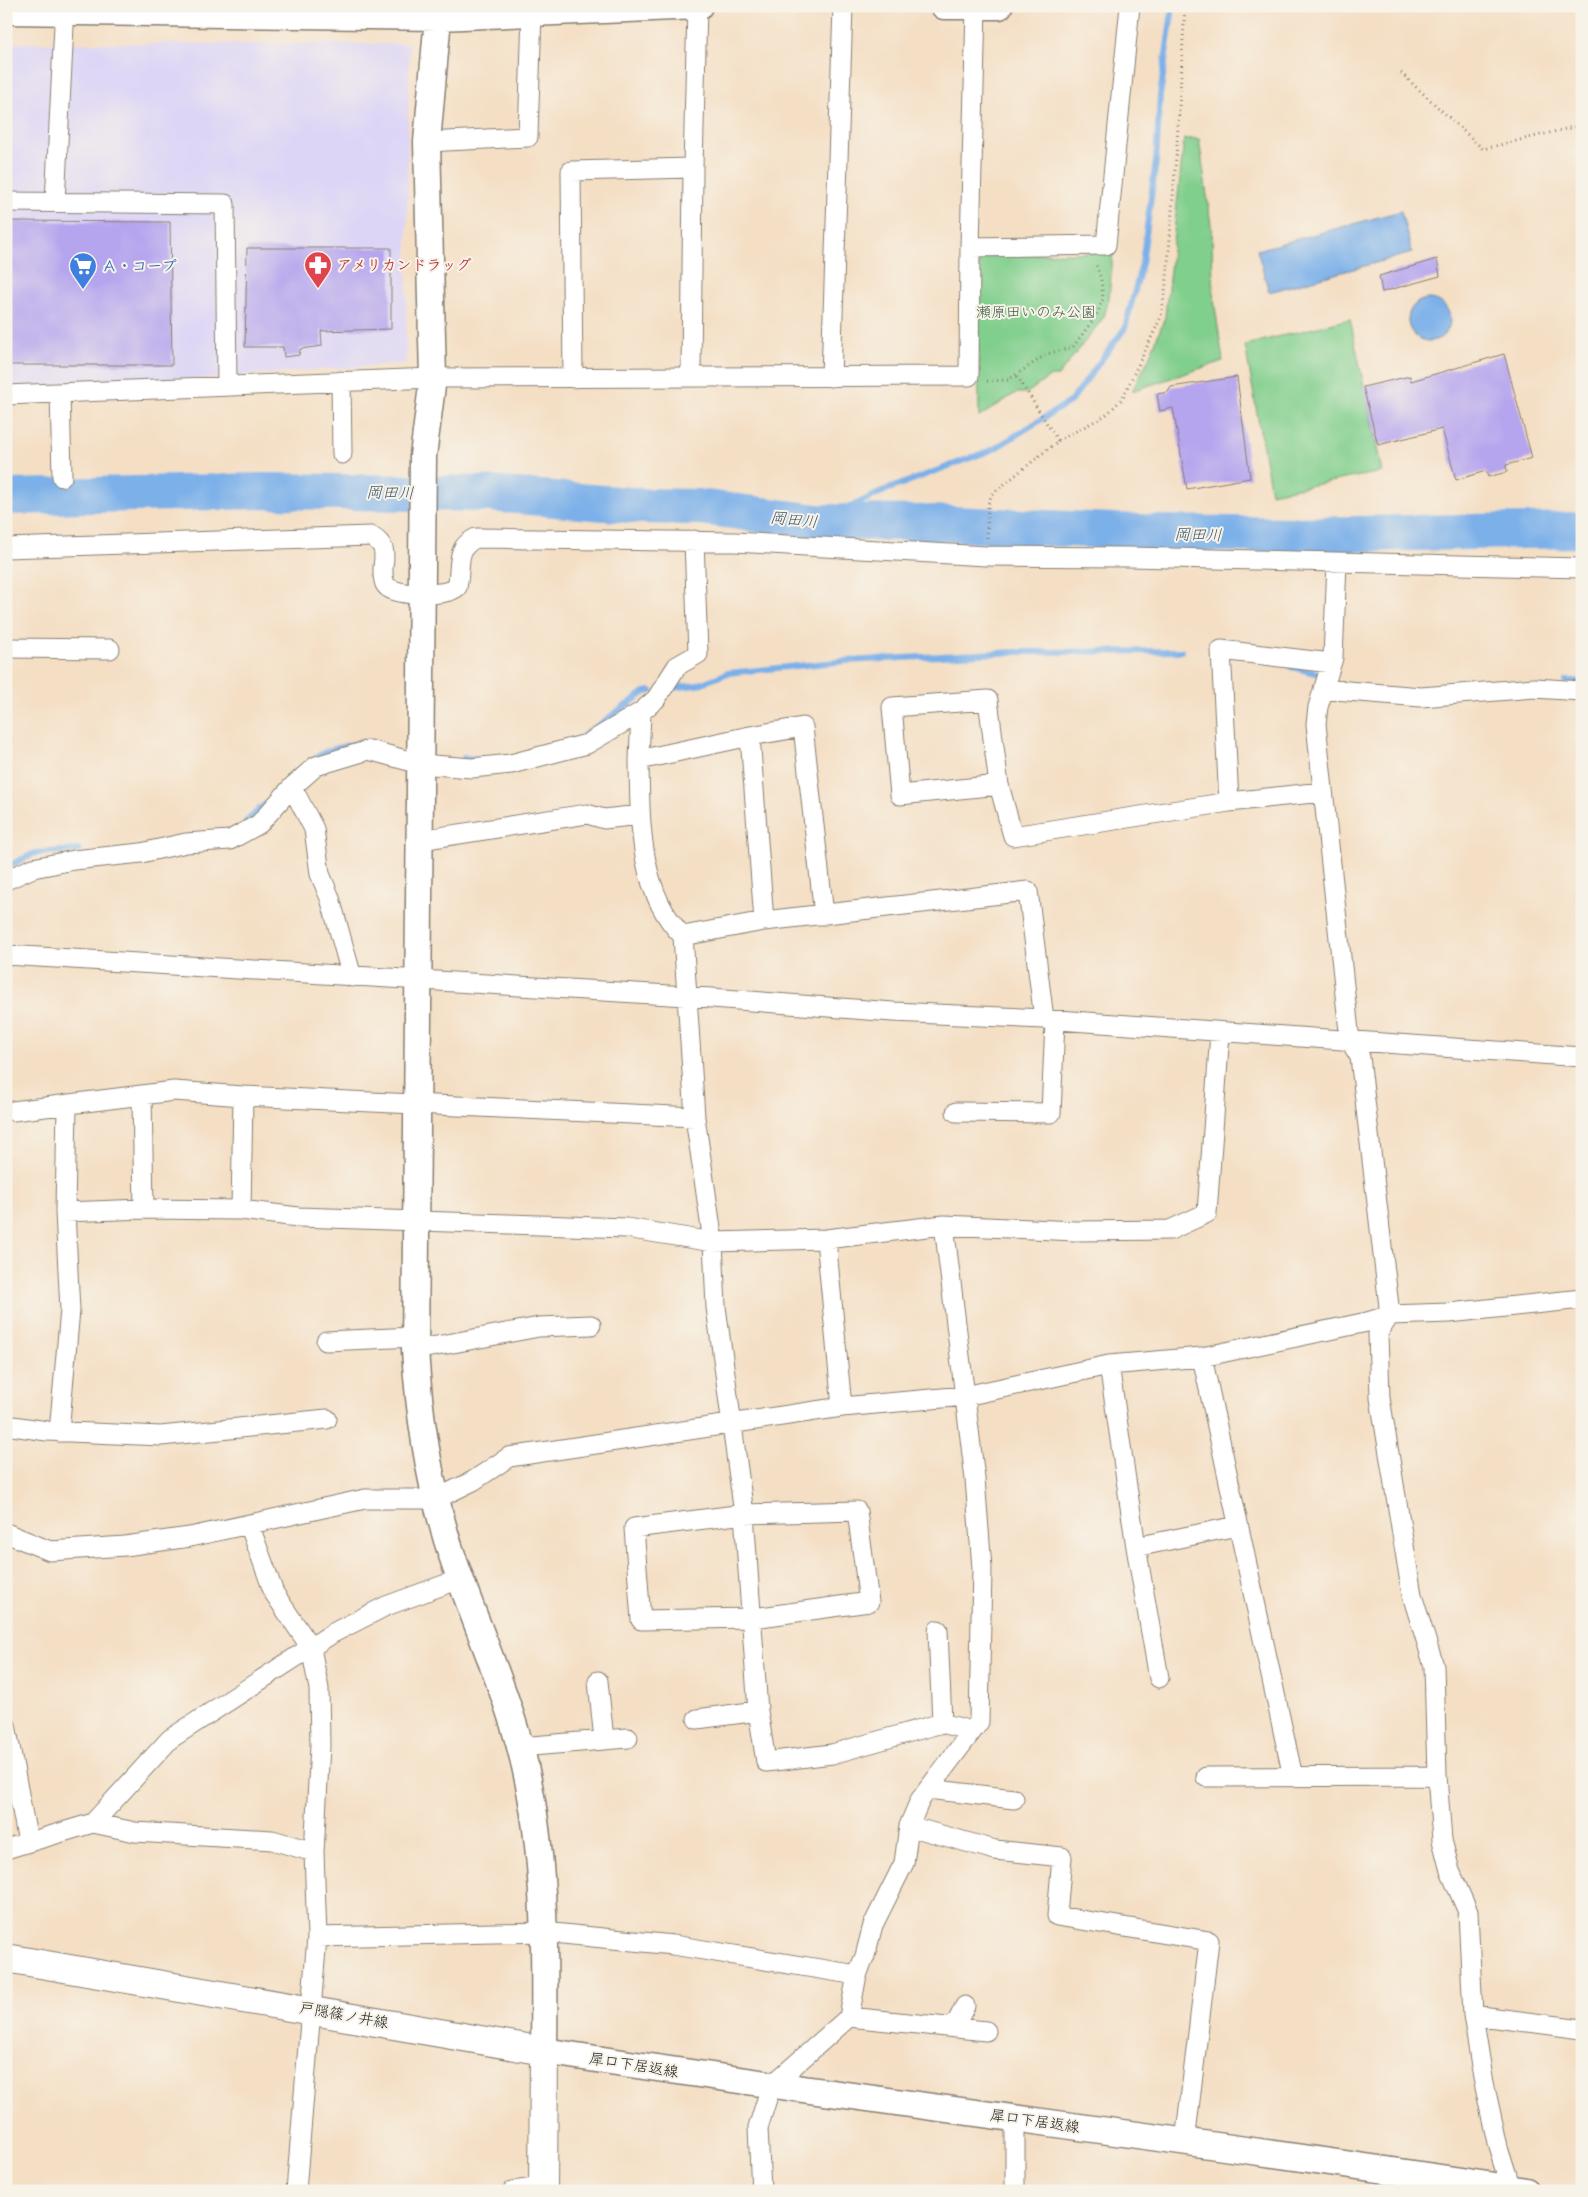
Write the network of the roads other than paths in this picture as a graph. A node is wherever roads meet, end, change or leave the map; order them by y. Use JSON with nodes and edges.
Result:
{"nodes":[{"id":1,"x":698,"y":6,"type":"edge"},
{"id":2,"x":842,"y":6,"type":"edge"},
{"id":3,"x":944,"y":6,"type":"edge"},
{"id":4,"x":976,"y":6,"type":"edge"},
{"id":5,"x":1000,"y":6,"type":"edge"},
{"id":6,"x":1130,"y":6,"type":"edge"},
{"id":7,"x":65,"y":8,"type":"edge"},
{"id":8,"x":6,"y":11,"type":"edge"},
{"id":9,"x":439,"y":11,"type":"edge"},
{"id":10,"x":532,"y":12,"type":"junction"},
{"id":11,"x":427,"y":142,"type":"junction"},
{"id":12,"x":693,"y":168,"type":"junction"},
{"id":13,"x":6,"y":202,"type":"edge"},
{"id":14,"x":55,"y":202,"type":"junction"},
{"id":15,"x":970,"y":247,"type":"junction"},
{"id":16,"x":692,"y":377,"type":"junction"},
{"id":17,"x":831,"y":377,"type":"junction"},
{"id":18,"x":433,"y":378,"type":"junction"},
{"id":19,"x":573,"y":378,"type":"junction"},
{"id":20,"x":341,"y":381,"type":"junction"},
{"id":21,"x":227,"y":386,"type":"junction"},
{"id":22,"x":60,"y":393,"type":"junction"},
{"id":23,"x":6,"y":395,"type":"edge"},
{"id":24,"x":342,"y":454,"type":"dead end"},
{"id":25,"x":62,"y":477,"type":"dead end"},
{"id":26,"x":694,"y":540,"type":"junction"},
{"id":27,"x":6,"y":548,"type":"edge"},
{"id":28,"x":1337,"y":563,"type":"junction"},
{"id":29,"x":1582,"y":568,"type":"edge"},
{"id":30,"x":421,"y":594,"type":"junction"},
{"id":31,"x":6,"y":648,"type":"edge"},
{"id":32,"x":110,"y":649,"type":"dead end"},
{"id":33,"x":1331,"y":663,"type":"junction"},
{"id":34,"x":1323,"y":689,"type":"junction"},
{"id":35,"x":1582,"y":691,"type":"edge"},
{"id":36,"x":641,"y":712,"type":"junction"},
{"id":37,"x":750,"y":736,"type":"junction"},
{"id":38,"x":639,"y":760,"type":"junction"},
{"id":39,"x":420,"y":764,"type":"junction"},
{"id":40,"x":999,"y":785,"type":"junction"},
{"id":41,"x":292,"y":787,"type":"junction"},
{"id":42,"x":1322,"y":792,"type":"junction"},
{"id":43,"x":1229,"y":802,"type":"junction"},
{"id":44,"x":640,"y":815,"type":"junction"},
{"id":45,"x":420,"y":840,"type":"junction"},
{"id":46,"x":6,"y":880,"type":"edge"},
{"id":47,"x":824,"y":915,"type":"junction"},
{"id":48,"x":764,"y":921,"type":"junction"},
{"id":49,"x":683,"y":936,"type":"junction"},
{"id":50,"x":6,"y":955,"type":"edge"},
{"id":51,"x":352,"y":977,"type":"junction"},
{"id":52,"x":418,"y":981,"type":"junction"},
{"id":53,"x":686,"y":996,"type":"junction"},
{"id":54,"x":1049,"y":1020,"type":"junction"},
{"id":55,"x":1220,"y":1032,"type":"junction"},
{"id":56,"x":1350,"y":1041,"type":"junction"},
{"id":57,"x":1582,"y":1057,"type":"edge"},
{"id":58,"x":142,"y":1096,"type":"junction"},
{"id":59,"x":243,"y":1096,"type":"junction"},
{"id":60,"x":417,"y":1104,"type":"junction"},
{"id":61,"x":67,"y":1105,"type":"junction"},
{"id":62,"x":13,"y":1111,"type":"dead end"},
{"id":63,"x":956,"y":1112,"type":"dead end"},
{"id":64,"x":695,"y":1117,"type":"junction"},
{"id":65,"x":144,"y":1209,"type":"junction"},
{"id":66,"x":241,"y":1210,"type":"junction"},
{"id":67,"x":65,"y":1212,"type":"junction"},
{"id":68,"x":415,"y":1220,"type":"junction"},
{"id":69,"x":944,"y":1225,"type":"junction"},
{"id":70,"x":826,"y":1239,"type":"junction"},
{"id":71,"x":713,"y":1242,"type":"junction"},
{"id":72,"x":1582,"y":1299,"type":"edge"},
{"id":73,"x":1390,"y":1315,"type":"junction"},
{"id":74,"x":591,"y":1325,"type":"dead end"},
{"id":75,"x":326,"y":1341,"type":"dead end"},
{"id":76,"x":415,"y":1343,"type":"junction"},
{"id":77,"x":1202,"y":1356,"type":"junction"},
{"id":78,"x":1109,"y":1365,"type":"junction"},
{"id":79,"x":965,"y":1396,"type":"junction"},
{"id":80,"x":842,"y":1407,"type":"junction"},
{"id":81,"x":327,"y":1419,"type":"dead end"},
{"id":82,"x":731,"y":1422,"type":"junction"},
{"id":83,"x":6,"y":1425,"type":"edge"},
{"id":84,"x":59,"y":1432,"type":"junction"},
{"id":85,"x":436,"y":1500,"type":"junction"},
{"id":86,"x":744,"y":1514,"type":"junction"},
{"id":87,"x":249,"y":1524,"type":"junction"},
{"id":88,"x":1237,"y":1526,"type":"junction"},
{"id":89,"x":6,"y":1533,"type":"edge"},
{"id":90,"x":1136,"y":1548,"type":"junction"},
{"id":91,"x":460,"y":1579,"type":"junction"},
{"id":92,"x":753,"y":1618,"type":"junction"},
{"id":93,"x":938,"y":1630,"type":"dead end"},
{"id":94,"x":311,"y":1648,"type":"junction"},
{"id":95,"x":1159,"y":1678,"type":"dead end"},
{"id":96,"x":598,"y":1682,"type":"dead end"},
{"id":97,"x":758,"y":1711,"type":"junction"},
{"id":98,"x":697,"y":1719,"type":"dead end"},
{"id":99,"x":942,"y":1723,"type":"junction"},
{"id":100,"x":6,"y":1725,"type":"edge"},
{"id":101,"x":971,"y":1731,"type":"junction"},
{"id":102,"x":628,"y":1738,"type":"dead end"},
{"id":103,"x":604,"y":1740,"type":"junction"},
{"id":104,"x":520,"y":1747,"type":"junction"},
{"id":105,"x":1436,"y":1776,"type":"junction"},
{"id":106,"x":1293,"y":1777,"type":"junction"},
{"id":107,"x":1206,"y":1778,"type":"dead end"},
{"id":108,"x":928,"y":1788,"type":"junction"},
{"id":109,"x":1014,"y":1799,"type":"dead end"},
{"id":110,"x":94,"y":1823,"type":"junction"},
{"id":111,"x":909,"y":1826,"type":"junction"},
{"id":112,"x":28,"y":1842,"type":"junction"},
{"id":113,"x":6,"y":1848,"type":"edge"},
{"id":114,"x":314,"y":1852,"type":"junction"},
{"id":115,"x":543,"y":1932,"type":"junction"},
{"id":116,"x":317,"y":1937,"type":"junction"},
{"id":117,"x":6,"y":1958,"type":"edge"},
{"id":118,"x":857,"y":1975,"type":"junction"},
{"id":119,"x":966,"y":2006,"type":"dead end"},
{"id":120,"x":311,"y":2009,"type":"junction"},
{"id":121,"x":1473,"y":2014,"type":"junction"},
{"id":122,"x":849,"y":2017,"type":"junction"},
{"id":123,"x":954,"y":2028,"type":"junction"},
{"id":124,"x":1582,"y":2029,"type":"edge"},
{"id":125,"x":986,"y":2031,"type":"dead end"},
{"id":126,"x":544,"y":2052,"type":"junction"},
{"id":127,"x":771,"y":2086,"type":"junction"},
{"id":128,"x":1016,"y":2118,"type":"junction"},
{"id":129,"x":1185,"y":2142,"type":"junction"},
{"id":130,"x":542,"y":2189,"type":"edge"},
{"id":131,"x":1516,"y":2190,"type":"edge"},
{"id":132,"x":296,"y":2191,"type":"edge"},
{"id":133,"x":513,"y":2191,"type":"edge"},
{"id":134,"x":761,"y":2191,"type":"edge"},
{"id":135,"x":1015,"y":2191,"type":"edge"}],
"edges":[{"from":1,"to":10,"type":"street"},
{"from":1,"to":12,"type":"street"},
{"from":2,"to":17,"type":"street"},
{"from":3,"to":4,"type":"street"},
{"from":4,"to":5,"type":"street"},
{"from":4,"to":15,"type":"street"},
{"from":6,"to":15,"type":"street"},
{"from":7,"to":8,"type":"street"},
{"from":7,"to":9,"type":"street"},
{"from":7,"to":14,"type":"street"},
{"from":9,"to":10,"type":"street"},
{"from":9,"to":11,"type":"street"},
{"from":10,"to":11,"type":"street"},
{"from":11,"to":18,"type":"street"},
{"from":12,"to":16,"type":"street"},
{"from":12,"to":19,"type":"street"},
{"from":13,"to":14,"type":"street"},
{"from":14,"to":21,"type":"street"},
{"from":15,"to":17,"type":"street"},
{"from":16,"to":17,"type":"street"},
{"from":16,"to":19,"type":"street"},
{"from":18,"to":19,"type":"street"},
{"from":18,"to":20,"type":"street"},
{"from":18,"to":30,"type":"street"},
{"from":20,"to":21,"type":"street"},
{"from":20,"to":24,"type":"street"},
{"from":21,"to":22,"type":"street"},
{"from":22,"to":23,"type":"street"},
{"from":22,"to":25,"type":"street"},
{"from":26,"to":28,"type":"street"},
{"from":26,"to":30,"type":"street"},
{"from":26,"to":36,"type":"street"},
{"from":27,"to":30,"type":"street"},
{"from":28,"to":29,"type":"street"},
{"from":28,"to":33,"type":"street"},
{"from":30,"to":39,"type":"street"},
{"from":31,"to":32,"type":"street"},
{"from":33,"to":34,"type":"street"},
{"from":33,"to":43,"type":"street"},
{"from":34,"to":35,"type":"street"},
{"from":34,"to":42,"type":"street"},
{"from":36,"to":38,"type":"street"},
{"from":36,"to":39,"type":"street"},
{"from":37,"to":38,"type":"street"},
{"from":37,"to":47,"type":"street"},
{"from":37,"to":48,"type":"street"},
{"from":38,"to":44,"type":"street"},
{"from":39,"to":41,"type":"street"},
{"from":39,"to":45,"type":"street"},
{"from":40,"to":40,"type":"street"},
{"from":40,"to":43,"type":"street"},
{"from":41,"to":46,"type":"street"},
{"from":41,"to":51,"type":"street"},
{"from":42,"to":43,"type":"street"},
{"from":42,"to":56,"type":"street"},
{"from":44,"to":45,"type":"street"},
{"from":44,"to":49,"type":"street"},
{"from":45,"to":52,"type":"street"},
{"from":47,"to":48,"type":"street"},
{"from":47,"to":54,"type":"street"},
{"from":48,"to":49,"type":"street"},
{"from":49,"to":53,"type":"street"},
{"from":50,"to":51,"type":"street"},
{"from":51,"to":52,"type":"street"},
{"from":52,"to":53,"type":"street"},
{"from":52,"to":60,"type":"street"},
{"from":53,"to":54,"type":"street"},
{"from":53,"to":64,"type":"street"},
{"from":54,"to":55,"type":"street"},
{"from":54,"to":63,"type":"street"},
{"from":55,"to":56,"type":"street"},
{"from":55,"to":69,"type":"street"},
{"from":56,"to":57,"type":"street"},
{"from":56,"to":73,"type":"street"},
{"from":58,"to":59,"type":"street"},
{"from":58,"to":61,"type":"street"},
{"from":58,"to":65,"type":"street"},
{"from":59,"to":60,"type":"street"},
{"from":59,"to":66,"type":"street"},
{"from":60,"to":64,"type":"street"},
{"from":60,"to":68,"type":"street"},
{"from":61,"to":62,"type":"street"},
{"from":61,"to":67,"type":"street"},
{"from":64,"to":71,"type":"street"},
{"from":65,"to":66,"type":"street"},
{"from":65,"to":67,"type":"street"},
{"from":66,"to":68,"type":"street"},
{"from":67,"to":84,"type":"street"},
{"from":68,"to":71,"type":"street"},
{"from":68,"to":76,"type":"street"},
{"from":69,"to":70,"type":"street"},
{"from":69,"to":79,"type":"street"},
{"from":70,"to":71,"type":"street"},
{"from":70,"to":80,"type":"street"},
{"from":71,"to":82,"type":"street"},
{"from":72,"to":73,"type":"street"},
{"from":73,"to":77,"type":"street"},
{"from":73,"to":105,"type":"street"},
{"from":74,"to":76,"type":"street"},
{"from":75,"to":76,"type":"street"},
{"from":76,"to":85,"type":"street"},
{"from":77,"to":78,"type":"street"},
{"from":77,"to":88,"type":"street"},
{"from":78,"to":79,"type":"street"},
{"from":78,"to":90,"type":"street"},
{"from":79,"to":80,"type":"street"},
{"from":79,"to":101,"type":"street"},
{"from":80,"to":82,"type":"street"},
{"from":81,"to":84,"type":"street"},
{"from":82,"to":85,"type":"street"},
{"from":82,"to":86,"type":"street"},
{"from":83,"to":84,"type":"street"},
{"from":85,"to":87,"type":"street"},
{"from":85,"to":91,"type":"street"},
{"from":86,"to":92,"type":"street"},
{"from":86,"to":92,"type":"street"},
{"from":86,"to":92,"type":"street"},
{"from":87,"to":89,"type":"street"},
{"from":87,"to":94,"type":"street"},
{"from":88,"to":90,"type":"street"},
{"from":88,"to":106,"type":"street"},
{"from":90,"to":95,"type":"street"},
{"from":91,"to":94,"type":"street"},
{"from":91,"to":104,"type":"street"},
{"from":92,"to":97,"type":"street"},
{"from":93,"to":99,"type":"street"},
{"from":94,"to":110,"type":"street"},
{"from":94,"to":114,"type":"street"},
{"from":96,"to":103,"type":"street"},
{"from":97,"to":98,"type":"street"},
{"from":97,"to":99,"type":"street"},
{"from":99,"to":101,"type":"street"},
{"from":100,"to":112,"type":"street"},
{"from":101,"to":108,"type":"street"},
{"from":102,"to":103,"type":"street"},
{"from":103,"to":104,"type":"street"},
{"from":104,"to":115,"type":"street"},
{"from":105,"to":106,"type":"street"},
{"from":105,"to":121,"type":"street"},
{"from":106,"to":107,"type":"street"},
{"from":108,"to":109,"type":"street"},
{"from":108,"to":111,"type":"street"},
{"from":110,"to":112,"type":"street"},
{"from":110,"to":114,"type":"street"},
{"from":111,"to":118,"type":"street"},
{"from":111,"to":129,"type":"street"},
{"from":112,"to":113,"type":"street"},
{"from":114,"to":116,"type":"street"},
{"from":115,"to":116,"type":"street"},
{"from":115,"to":118,"type":"street"},
{"from":115,"to":126,"type":"street"},
{"from":116,"to":120,"type":"street"},
{"from":117,"to":120,"type":"main road","name":"戸隠篠ノ井線"},
{"from":118,"to":122,"type":"street"},
{"from":119,"to":123,"type":"street"},
{"from":120,"to":126,"type":"main road","name":"戸隠篠ノ井線"},
{"from":120,"to":132,"type":"street"},
{"from":121,"to":124,"type":"street"},
{"from":121,"to":131,"type":"street"},
{"from":122,"to":123,"type":"street"},
{"from":122,"to":127,"type":"street"},
{"from":123,"to":125,"type":"street"},
{"from":126,"to":127,"type":"street","name":"犀口下居返線"},
{"from":126,"to":130,"type":"main road"},
{"from":127,"to":128,"type":"street","name":"犀口下居返線"},
{"from":127,"to":134,"type":"street"},
{"from":128,"to":129,"type":"street","name":"犀口下居返線"},
{"from":128,"to":135,"type":"street"},
{"from":129,"to":131,"type":"street","name":"犀口下居返線"},
{"from":130,"to":133,"type":"street"}]}
